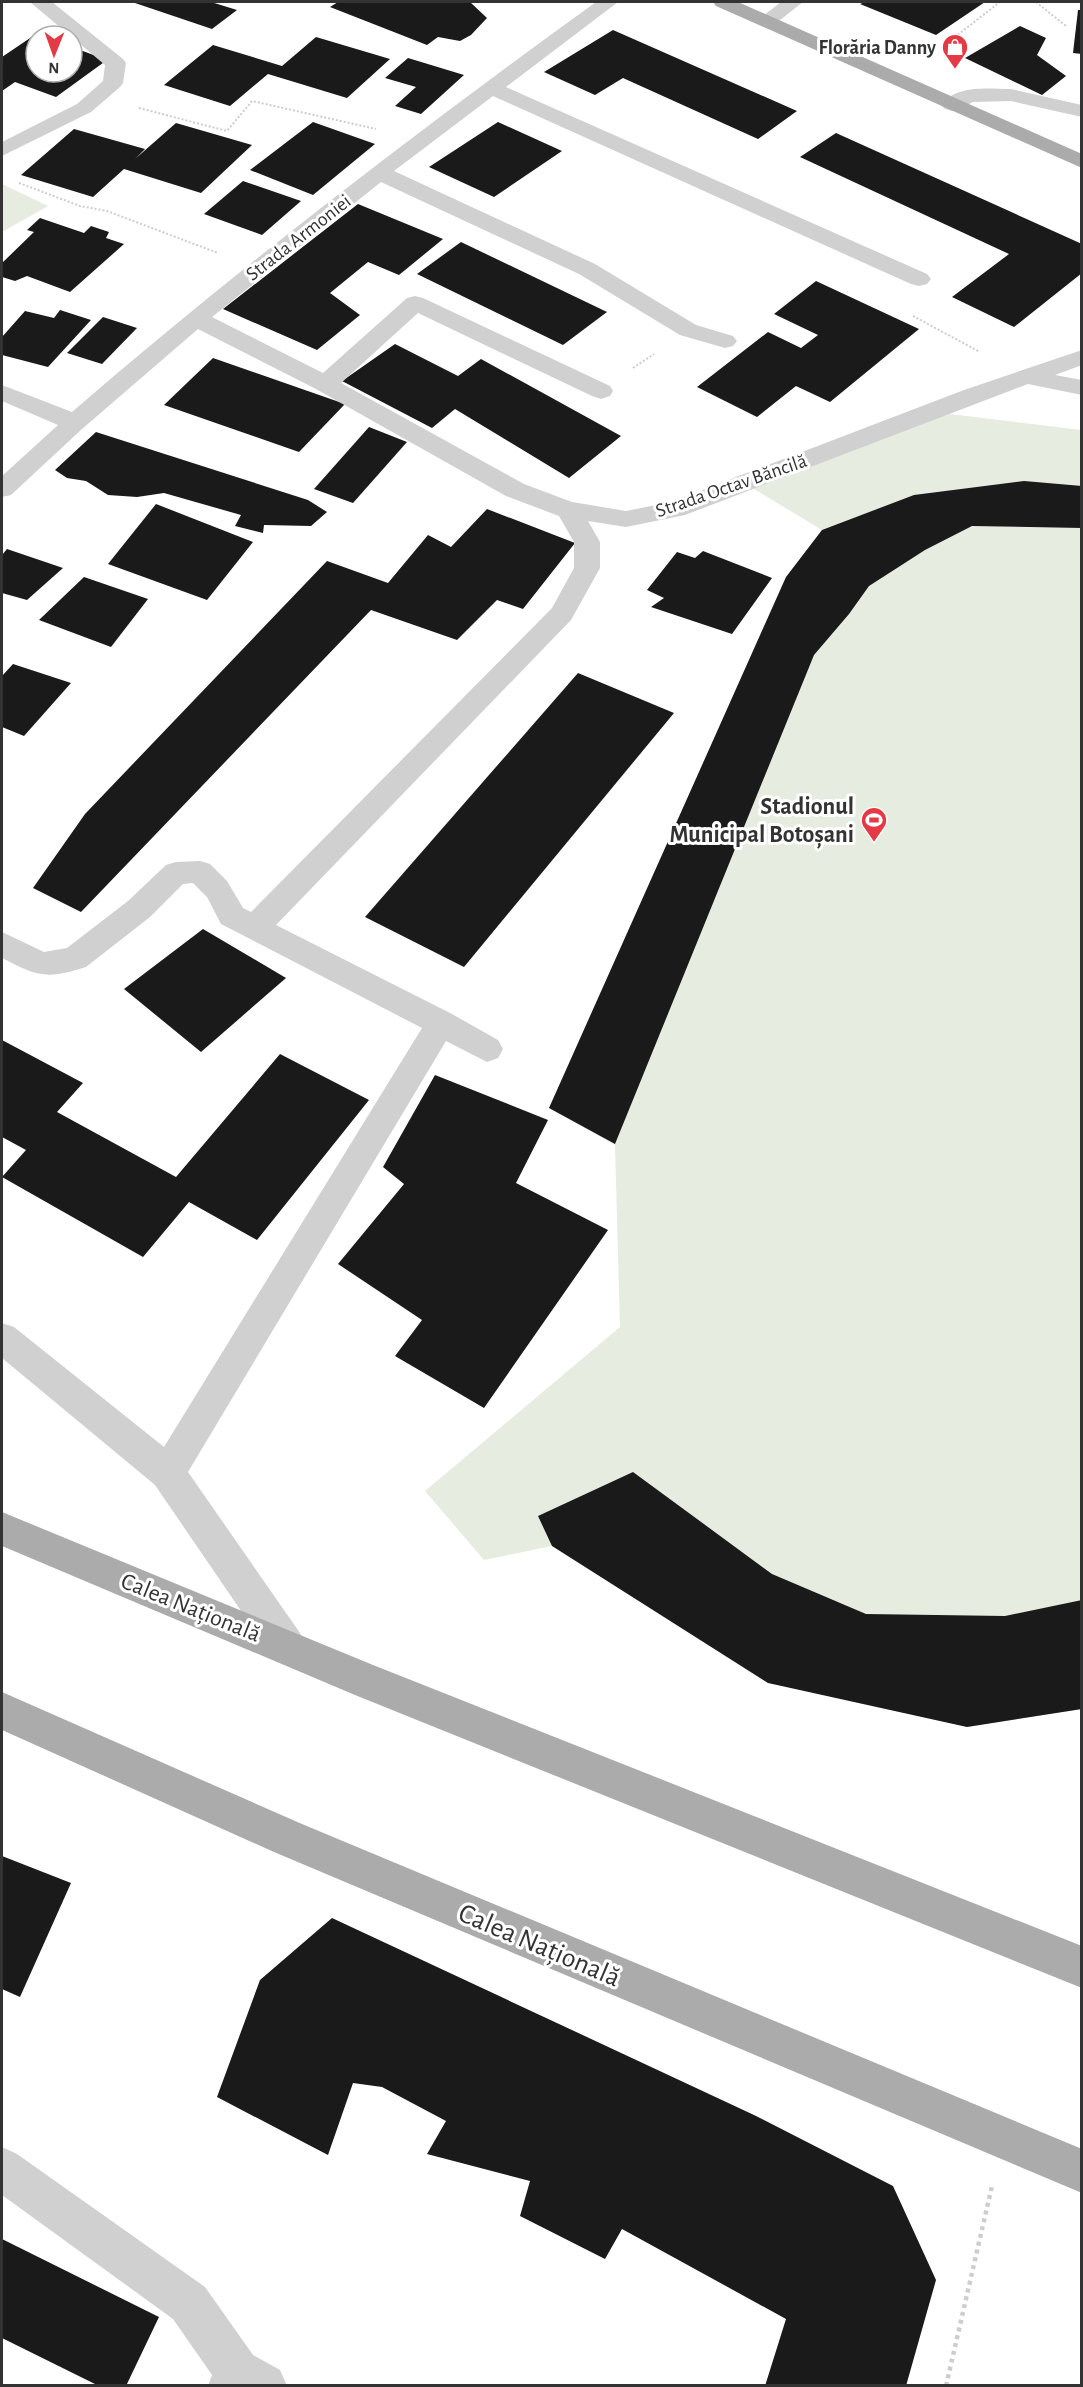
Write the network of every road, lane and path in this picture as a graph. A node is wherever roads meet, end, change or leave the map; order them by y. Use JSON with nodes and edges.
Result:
{"nodes":[{"id":1,"x":40,"y":2,"type":"edge"},
{"id":2,"x":608,"y":2,"type":"edge"},
{"id":3,"x":723,"y":2,"type":"edge"},
{"id":4,"x":793,"y":2,"type":"edge"},
{"id":5,"x":1000,"y":2,"type":"edge"},
{"id":6,"x":1036,"y":2,"type":"edge"},
{"id":7,"x":768,"y":20,"type":"junction"},
{"id":8,"x":1066,"y":26,"type":"dead end"},
{"id":9,"x":942,"y":47,"type":"dead end"},
{"id":10,"x":490,"y":87,"type":"junction"},
{"id":11,"x":98,"y":97,"type":"junction"},
{"id":12,"x":952,"y":105,"type":"junction"},
{"id":13,"x":1082,"y":111,"type":"edge"},
{"id":14,"x":422,"y":139,"type":"junction"},
{"id":15,"x":2,"y":150,"type":"edge"},
{"id":16,"x":1082,"y":162,"type":"edge"},
{"id":17,"x":380,"y":173,"type":"junction"},
{"id":18,"x":18,"y":183,"type":"dead end"},
{"id":19,"x":258,"y":268,"type":"junction"},
{"id":20,"x":919,"y":279,"type":"joint"},
{"id":21,"x":195,"y":318,"type":"junction"},
{"id":22,"x":688,"y":330,"type":"junction"},
{"id":23,"x":725,"y":341,"type":"dead end"},
{"id":24,"x":1082,"y":357,"type":"edge"},
{"id":25,"x":1026,"y":376,"type":"junction"},
{"id":26,"x":325,"y":384,"type":"junction"},
{"id":27,"x":1082,"y":388,"type":"edge"},
{"id":28,"x":2,"y":392,"type":"edge"},
{"id":29,"x":601,"y":392,"type":"joint"},
{"id":30,"x":73,"y":422,"type":"junction"},
{"id":31,"x":2,"y":489,"type":"edge"},
{"id":32,"x":568,"y":510,"type":"junction"},
{"id":33,"x":256,"y":926,"type":"junction"},
{"id":34,"x":2,"y":944,"type":"edge"},
{"id":35,"x":441,"y":1023,"type":"junction"},
{"id":36,"x":487,"y":1049,"type":"dead end"},
{"id":37,"x":2,"y":1338,"type":"edge"},
{"id":38,"x":168,"y":1473,"type":"junction"},
{"id":39,"x":2,"y":1529,"type":"edge"},
{"id":40,"x":287,"y":1646,"type":"junction"},
{"id":41,"x":2,"y":1711,"type":"edge"},
{"id":42,"x":1082,"y":1967,"type":"edge"},
{"id":43,"x":1004,"y":2139,"type":"junction"},
{"id":44,"x":2,"y":2169,"type":"edge"},
{"id":45,"x":1082,"y":2171,"type":"edge"},
{"id":46,"x":244,"y":2381,"type":"edge"},
{"id":47,"x":946,"y":2385,"type":"edge"}],
"edges":[{"from":1,"to":11,"type":"street"},
{"from":2,"to":10,"type":"street","name":"Strada Armoniei"},
{"from":3,"to":7,"type":"main road"},
{"from":4,"to":7,"type":"street"},
{"from":5,"to":9,"type":"path"},
{"from":6,"to":8,"type":"path"},
{"from":7,"to":12,"type":"main road"},
{"from":10,"to":14,"type":"street","name":"Strada Armoniei"},
{"from":10,"to":20,"type":"street"},
{"from":11,"to":14,"type":"path"},
{"from":11,"to":15,"type":"street"},
{"from":12,"to":13,"type":"street"},
{"from":12,"to":16,"type":"main road"},
{"from":14,"to":17,"type":"street","name":"Strada Armoniei"},
{"from":17,"to":19,"type":"street","name":"Strada Armoniei"},
{"from":17,"to":22,"type":"street"},
{"from":18,"to":19,"type":"path"},
{"from":19,"to":21,"type":"street","name":"Strada Armoniei"},
{"from":20,"to":25,"type":"path"},
{"from":21,"to":26,"type":"street","name":"Strada Octav Băncilă"},
{"from":21,"to":30,"type":"street","name":"Strada Armoniei"},
{"from":22,"to":23,"type":"street"},
{"from":22,"to":29,"type":"path"},
{"from":24,"to":25,"type":"street","name":"Strada Octav Băncilă"},
{"from":25,"to":27,"type":"street"},
{"from":25,"to":32,"type":"street","name":"Strada Octav Băncilă"},
{"from":26,"to":29,"type":"street"},
{"from":26,"to":32,"type":"street","name":"Strada Octav Băncilă"},
{"from":28,"to":30,"type":"street"},
{"from":30,"to":31,"type":"street","name":"Strada Armoniei"},
{"from":32,"to":33,"type":"street"},
{"from":33,"to":34,"type":"street"},
{"from":33,"to":35,"type":"street"},
{"from":35,"to":36,"type":"street"},
{"from":35,"to":38,"type":"street"},
{"from":37,"to":38,"type":"street"},
{"from":38,"to":40,"type":"street"},
{"from":39,"to":40,"type":"main road","name":"Calea Națională"},
{"from":40,"to":42,"type":"main road","name":"Calea Națională"},
{"from":41,"to":43,"type":"main road","name":"Calea Națională"},
{"from":43,"to":45,"type":"main road","name":"Calea Națională"},
{"from":43,"to":47,"type":"path"},
{"from":44,"to":46,"type":"street"}]}
